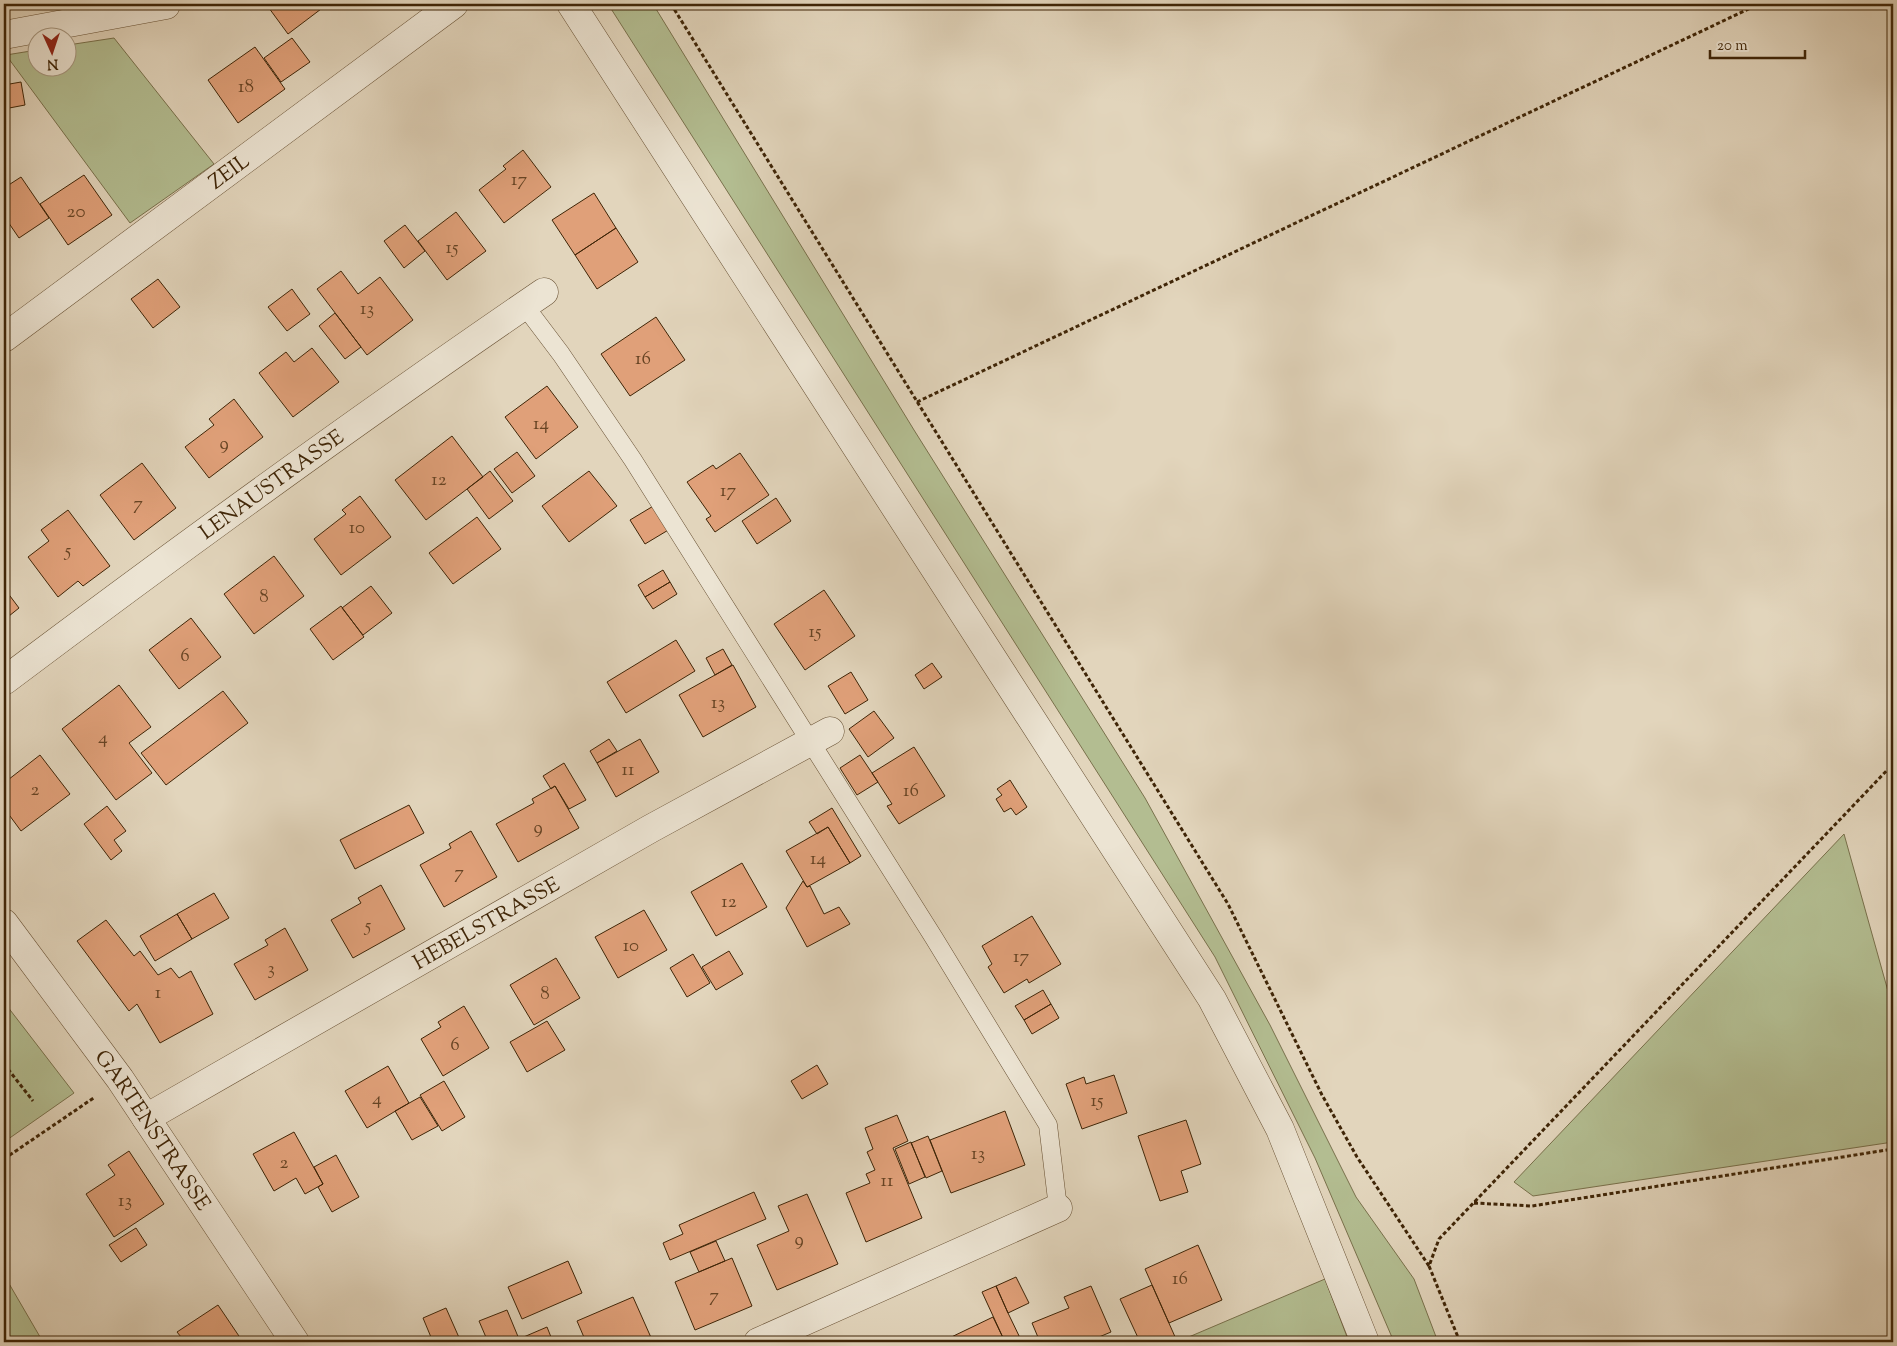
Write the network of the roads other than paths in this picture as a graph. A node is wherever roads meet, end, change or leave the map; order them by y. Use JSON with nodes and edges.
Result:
{"nodes":[{"id":1,"x":454,"y":4,"type":"edge"},
{"id":2,"x":571,"y":4,"type":"edge"},
{"id":3,"x":166,"y":5,"type":"dead end"},
{"id":4,"x":4,"y":35,"type":"edge"},
{"id":5,"x":534,"y":298,"type":"joint"},
{"id":6,"x":4,"y":338,"type":"edge"},
{"id":7,"x":4,"y":681,"type":"edge"},
{"id":8,"x":820,"y":736,"type":"junction"},
{"id":9,"x":4,"y":924,"type":"edge"},
{"id":10,"x":146,"y":1118,"type":"junction"},
{"id":11,"x":1058,"y":1208,"type":"joint"},
{"id":12,"x":296,"y":1342,"type":"edge"},
{"id":13,"x":758,"y":1342,"type":"edge"},
{"id":14,"x":1365,"y":1342,"type":"edge"}],
"edges":[{"from":1,"to":6,"type":"street","name":"ZEIL"},
{"from":2,"to":14,"type":"street"},
{"from":3,"to":4,"type":"street"},
{"from":5,"to":7,"type":"street","name":"LENAUSTRASSE"},
{"from":5,"to":8,"type":"lane"},
{"from":8,"to":10,"type":"street","name":"HEBELSTRASSE"},
{"from":8,"to":11,"type":"lane"},
{"from":9,"to":10,"type":"street","name":"GARTENSTRASSE"},
{"from":10,"to":12,"type":"street","name":"GARTENSTRASSE"},
{"from":11,"to":13,"type":"street"}]}
